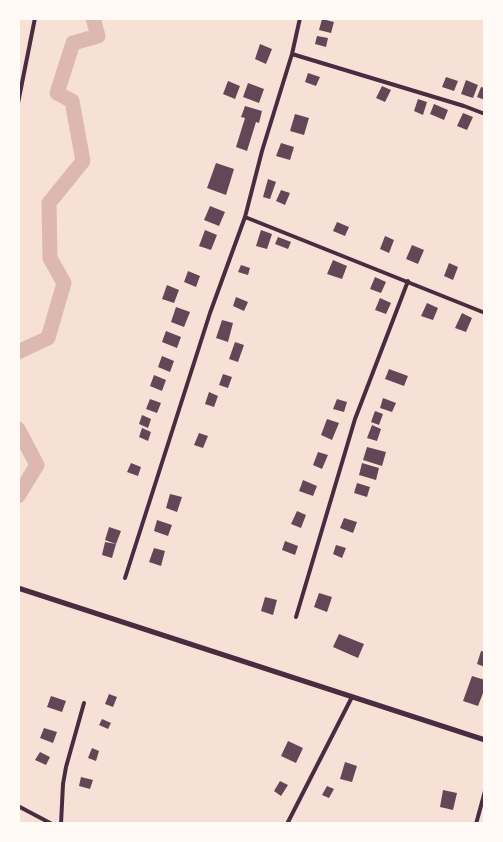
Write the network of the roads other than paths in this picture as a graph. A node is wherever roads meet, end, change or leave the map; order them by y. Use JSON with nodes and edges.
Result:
{"nodes":[{"id":1,"x":35,"y":18,"type":"edge"},
{"id":2,"x":300,"y":18,"type":"edge"},
{"id":3,"x":292,"y":54,"type":"junction"},
{"id":4,"x":18,"y":103,"type":"edge"},
{"id":5,"x":485,"y":114,"type":"edge"},
{"id":6,"x":245,"y":217,"type":"junction"},
{"id":7,"x":408,"y":281,"type":"junction"},
{"id":8,"x":485,"y":313,"type":"edge"},
{"id":9,"x":125,"y":578,"type":"dead end"},
{"id":10,"x":18,"y":588,"type":"edge"},
{"id":11,"x":296,"y":617,"type":"dead end"},
{"id":12,"x":352,"y":697,"type":"junction"},
{"id":13,"x":84,"y":703,"type":"dead end"},
{"id":14,"x":485,"y":740,"type":"edge"},
{"id":15,"x":485,"y":791,"type":"edge"},
{"id":16,"x":18,"y":806,"type":"edge"},
{"id":17,"x":52,"y":824,"type":"edge"},
{"id":18,"x":61,"y":824,"type":"edge"},
{"id":19,"x":287,"y":824,"type":"edge"},
{"id":20,"x":476,"y":824,"type":"edge"}],
"edges":[{"from":1,"to":4,"type":"street"},
{"from":2,"to":3,"type":"street"},
{"from":3,"to":5,"type":"street"},
{"from":3,"to":6,"type":"street"},
{"from":6,"to":7,"type":"street"},
{"from":6,"to":9,"type":"street"},
{"from":7,"to":8,"type":"street"},
{"from":7,"to":11,"type":"street"},
{"from":10,"to":12,"type":"main road"},
{"from":12,"to":14,"type":"main road"},
{"from":12,"to":19,"type":"street"},
{"from":13,"to":18,"type":"street"},
{"from":15,"to":20,"type":"street"},
{"from":16,"to":17,"type":"street"}]}
